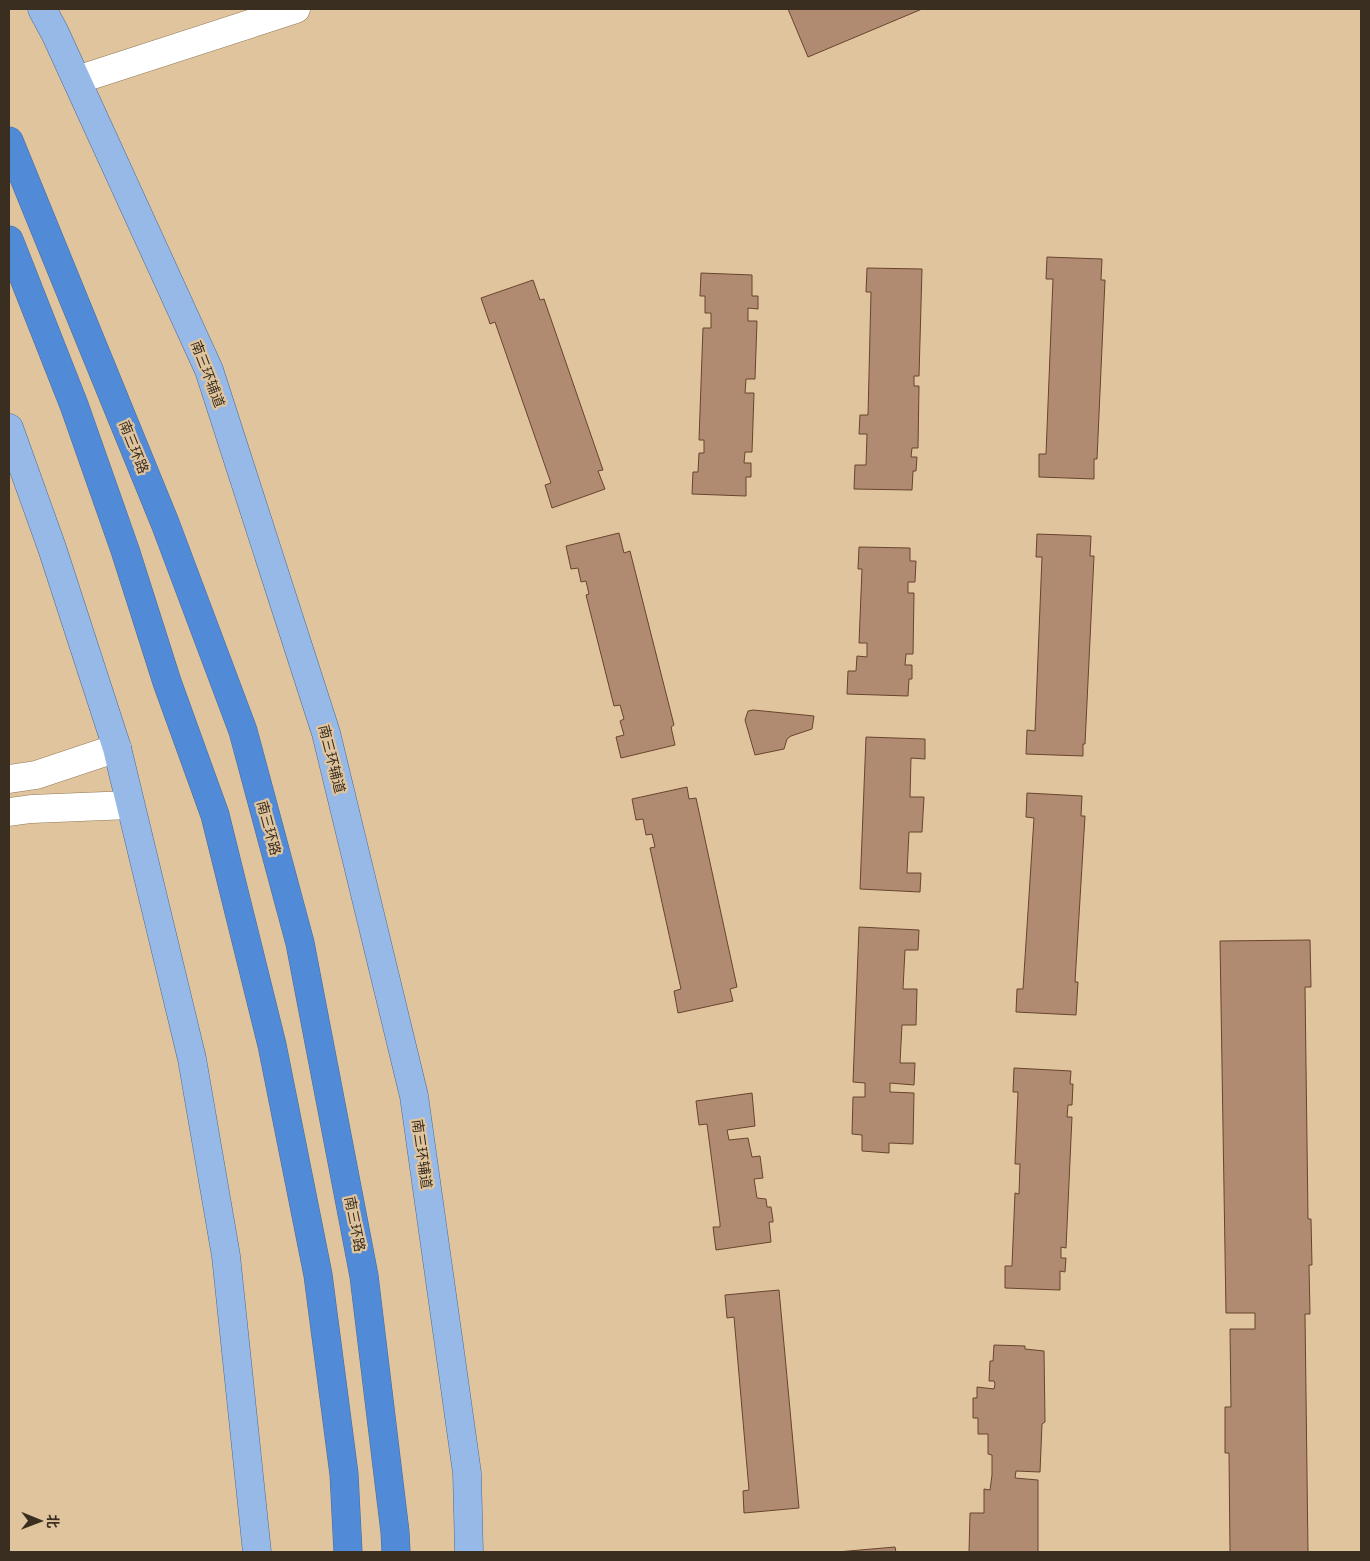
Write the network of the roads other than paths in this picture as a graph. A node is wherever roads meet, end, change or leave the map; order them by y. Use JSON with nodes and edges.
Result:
{"nodes":[{"id":1,"x":42,"y":9,"type":"edge"},
{"id":2,"x":296,"y":9,"type":"edge"},
{"id":3,"x":77,"y":80,"type":"junction"},
{"id":4,"x":9,"y":141,"type":"edge"},
{"id":5,"x":9,"y":240,"type":"edge"},
{"id":6,"x":9,"y":428,"type":"edge"},
{"id":7,"x":117,"y":748,"type":"junction"},
{"id":8,"x":9,"y":779,"type":"edge"},
{"id":9,"x":130,"y":805,"type":"junction"},
{"id":10,"x":9,"y":812,"type":"edge"},
{"id":11,"x":257,"y":1552,"type":"edge"},
{"id":12,"x":348,"y":1552,"type":"edge"},
{"id":13,"x":396,"y":1552,"type":"edge"},
{"id":14,"x":469,"y":1552,"type":"edge"}],
"edges":[{"from":1,"to":3,"type":"main road","name":"南三环辅道"},
{"from":2,"to":3,"type":"street"},
{"from":3,"to":14,"type":"main road","name":"南三环辅道"},
{"from":4,"to":13,"type":"highway","name":"南三环路"},
{"from":5,"to":12,"type":"highway"},
{"from":6,"to":7,"type":"main road"},
{"from":7,"to":8,"type":"street"},
{"from":7,"to":9,"type":"main road"},
{"from":9,"to":10,"type":"street"},
{"from":9,"to":11,"type":"main road"}]}
